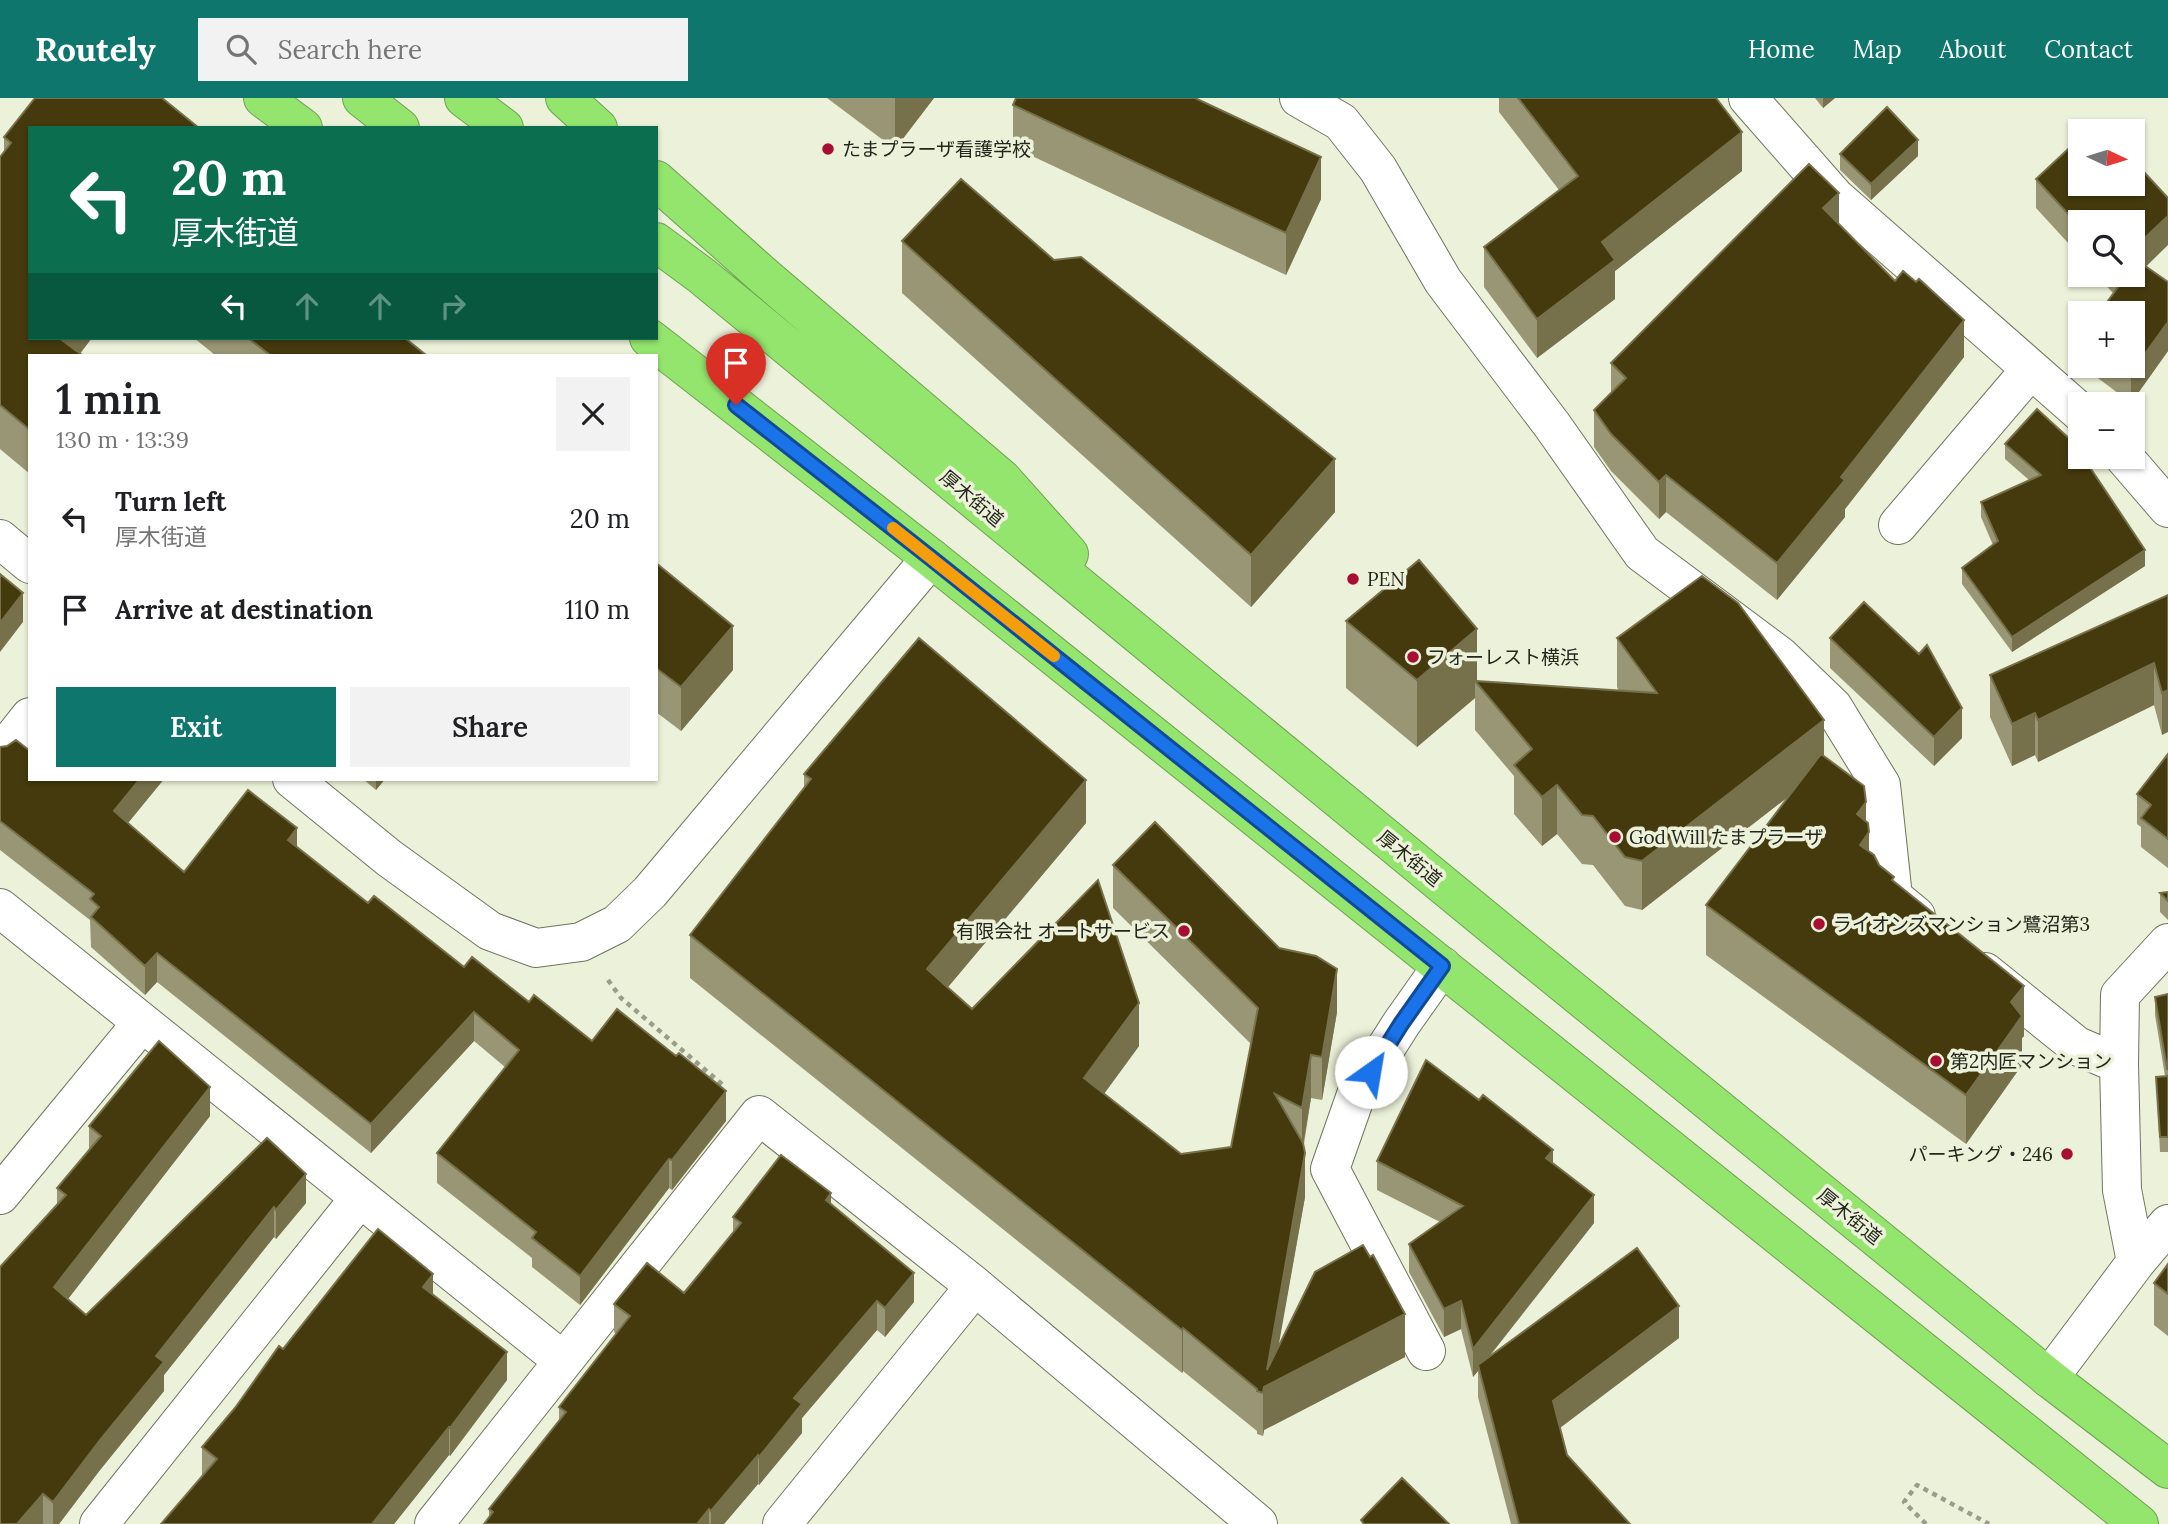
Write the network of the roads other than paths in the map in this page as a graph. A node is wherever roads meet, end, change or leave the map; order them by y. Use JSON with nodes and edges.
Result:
{"nodes":[{"id":1,"x":263,"y":98,"type":"edge"},
{"id":2,"x":362,"y":98,"type":"edge"},
{"id":3,"x":464,"y":98,"type":"edge"},
{"id":4,"x":565,"y":98,"type":"edge"},
{"id":5,"x":1299,"y":98,"type":"edge"},
{"id":6,"x":1748,"y":98,"type":"edge"},
{"id":7,"x":300,"y":126,"type":"edge"},
{"id":8,"x":397,"y":126,"type":"edge"},
{"id":9,"x":501,"y":126,"type":"edge"},
{"id":10,"x":596,"y":126,"type":"edge"},
{"id":11,"x":658,"y":182,"type":"edge"},
{"id":12,"x":658,"y":243,"type":"edge"},
{"id":13,"x":652,"y":340,"type":"edge"},
{"id":14,"x":2031,"y":369,"type":"junction"},
{"id":15,"x":2068,"y":402,"type":"edge"},
{"id":16,"x":2134,"y":469,"type":"edge"},
{"id":17,"x":2168,"y":508,"type":"edge"},
{"id":18,"x":1898,"y":525,"type":"dead end"},
{"id":19,"x":0,"y":539,"type":"edge"},
{"id":20,"x":931,"y":558,"type":"junction"},
{"id":21,"x":28,"y":562,"type":"edge"},
{"id":22,"x":1149,"y":643,"type":"junction"},
{"id":23,"x":28,"y":720,"type":"edge"},
{"id":24,"x":0,"y":755,"type":"edge"},
{"id":25,"x":294,"y":781,"type":"edge"},
{"id":26,"x":0,"y":908,"type":"edge"},
{"id":27,"x":2168,"y":943,"type":"edge"},
{"id":28,"x":1442,"y":966,"type":"junction"},
{"id":29,"x":141,"y":1024,"type":"junction"},
{"id":30,"x":2119,"y":1064,"type":"junction"},
{"id":31,"x":0,"y":1195,"type":"edge"},
{"id":32,"x":359,"y":1199,"type":"junction"},
{"id":33,"x":2168,"y":1224,"type":"edge"},
{"id":34,"x":2136,"y":1262,"type":"junction"},
{"id":35,"x":975,"y":1286,"type":"junction"},
{"id":36,"x":1426,"y":1351,"type":"dead end"},
{"id":37,"x":562,"y":1360,"type":"junction"},
{"id":38,"x":2049,"y":1378,"type":"junction"},
{"id":39,"x":2168,"y":1469,"type":"edge"},
{"id":40,"x":99,"y":1524,"type":"edge"},
{"id":41,"x":434,"y":1524,"type":"edge"},
{"id":42,"x":782,"y":1524,"type":"edge"},
{"id":43,"x":1258,"y":1524,"type":"edge"},
{"id":44,"x":2139,"y":1524,"type":"edge"}],
"edges":[{"from":1,"to":7,"type":"highway"},
{"from":2,"to":8,"type":"highway"},
{"from":3,"to":9,"type":"highway"},
{"from":4,"to":10,"type":"highway"},
{"from":5,"to":30,"type":"street"},
{"from":6,"to":14,"type":"street"},
{"from":11,"to":22,"type":"highway"},
{"from":12,"to":22,"type":"highway","name":"厚木街道"},
{"from":13,"to":20,"type":"highway"},
{"from":14,"to":15,"type":"street"},
{"from":14,"to":18,"type":"street"},
{"from":16,"to":17,"type":"street"},
{"from":19,"to":21,"type":"street"},
{"from":20,"to":25,"type":"street"},
{"from":20,"to":28,"type":"highway"},
{"from":22,"to":38,"type":"highway","name":"厚木街道"},
{"from":23,"to":24,"type":"street"},
{"from":26,"to":29,"type":"street"},
{"from":27,"to":30,"type":"street"},
{"from":28,"to":36,"type":"street"},
{"from":28,"to":44,"type":"highway"},
{"from":29,"to":31,"type":"street"},
{"from":29,"to":32,"type":"street"},
{"from":30,"to":34,"type":"street"},
{"from":32,"to":37,"type":"street"},
{"from":32,"to":40,"type":"street"},
{"from":33,"to":34,"type":"street"},
{"from":34,"to":38,"type":"street"},
{"from":35,"to":37,"type":"street"},
{"from":35,"to":42,"type":"street"},
{"from":35,"to":43,"type":"street"},
{"from":37,"to":41,"type":"street"},
{"from":38,"to":39,"type":"highway","name":"厚木街道"}]}
